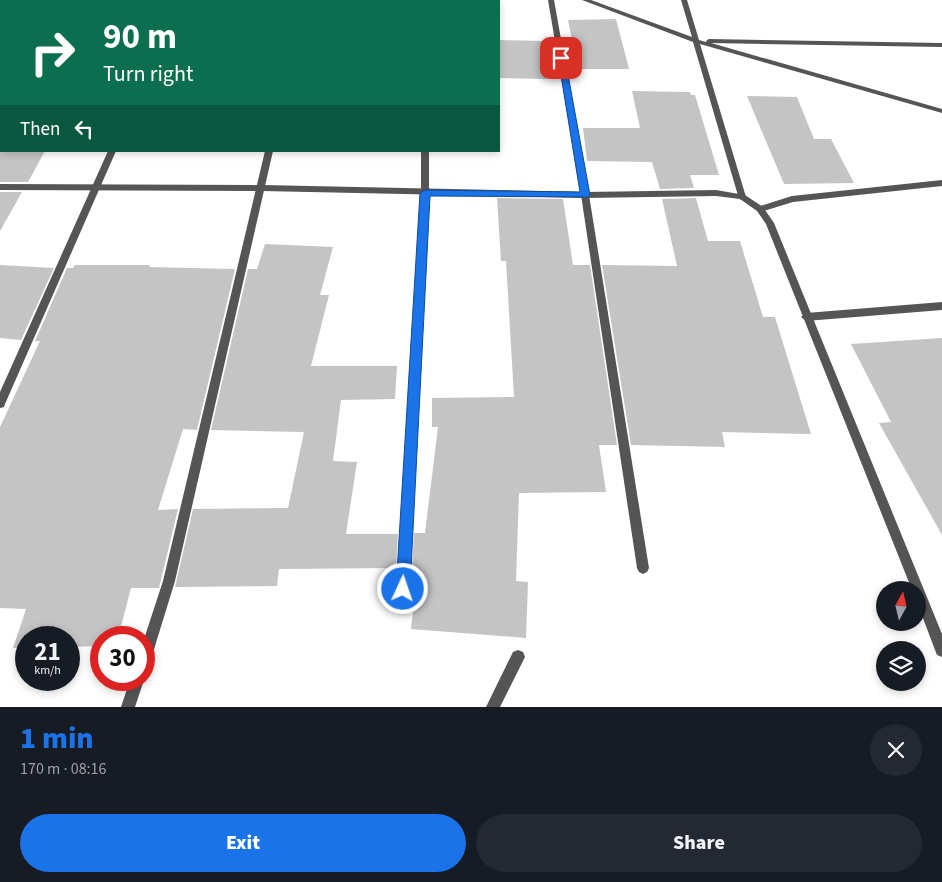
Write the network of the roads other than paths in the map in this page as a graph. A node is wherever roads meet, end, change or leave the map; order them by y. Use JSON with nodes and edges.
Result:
{"nodes":[{"id":1,"x":551,"y":0,"type":"edge"},
{"id":2,"x":585,"y":0,"type":"edge"},
{"id":3,"x":684,"y":0,"type":"edge"},
{"id":4,"x":696,"y":40,"type":"junction"},
{"id":5,"x":942,"y":45,"type":"edge"},
{"id":6,"x":942,"y":110,"type":"edge"},
{"id":7,"x":112,"y":152,"type":"edge"},
{"id":8,"x":269,"y":152,"type":"edge"},
{"id":9,"x":425,"y":152,"type":"edge"},
{"id":10,"x":942,"y":183,"type":"edge"},
{"id":11,"x":0,"y":187,"type":"edge"},
{"id":12,"x":95,"y":188,"type":"junction"},
{"id":13,"x":262,"y":188,"type":"junction"},
{"id":14,"x":425,"y":193,"type":"junction"},
{"id":15,"x":585,"y":195,"type":"junction"},
{"id":16,"x":742,"y":197,"type":"junction"},
{"id":17,"x":760,"y":209,"type":"junction"},
{"id":18,"x":942,"y":306,"type":"edge"},
{"id":19,"x":806,"y":317,"type":"junction"},
{"id":20,"x":0,"y":404,"type":"edge"},
{"id":21,"x":644,"y":568,"type":"dead end"},
{"id":22,"x":403,"y":589,"type":"dead end"},
{"id":23,"x":154,"y":626,"type":"edge"},
{"id":24,"x":942,"y":650,"type":"edge"},
{"id":25,"x":518,"y":657,"type":"dead end"},
{"id":26,"x":133,"y":691,"type":"edge"},
{"id":27,"x":128,"y":707,"type":"edge"},
{"id":28,"x":493,"y":707,"type":"edge"}],
"edges":[{"from":1,"to":15,"type":"street"},
{"from":2,"to":4,"type":"street"},
{"from":3,"to":4,"type":"street"},
{"from":4,"to":5,"type":"street"},
{"from":4,"to":6,"type":"street"},
{"from":4,"to":16,"type":"street"},
{"from":7,"to":12,"type":"street"},
{"from":8,"to":13,"type":"street"},
{"from":9,"to":14,"type":"street"},
{"from":10,"to":17,"type":"street"},
{"from":11,"to":12,"type":"street"},
{"from":12,"to":13,"type":"street"},
{"from":12,"to":20,"type":"street"},
{"from":13,"to":14,"type":"street"},
{"from":13,"to":23,"type":"street"},
{"from":14,"to":15,"type":"street"},
{"from":14,"to":22,"type":"street"},
{"from":15,"to":16,"type":"street"},
{"from":15,"to":21,"type":"street"},
{"from":16,"to":17,"type":"street"},
{"from":17,"to":19,"type":"street"},
{"from":18,"to":19,"type":"street"},
{"from":19,"to":24,"type":"street"},
{"from":25,"to":28,"type":"street"},
{"from":26,"to":27,"type":"street"}]}
